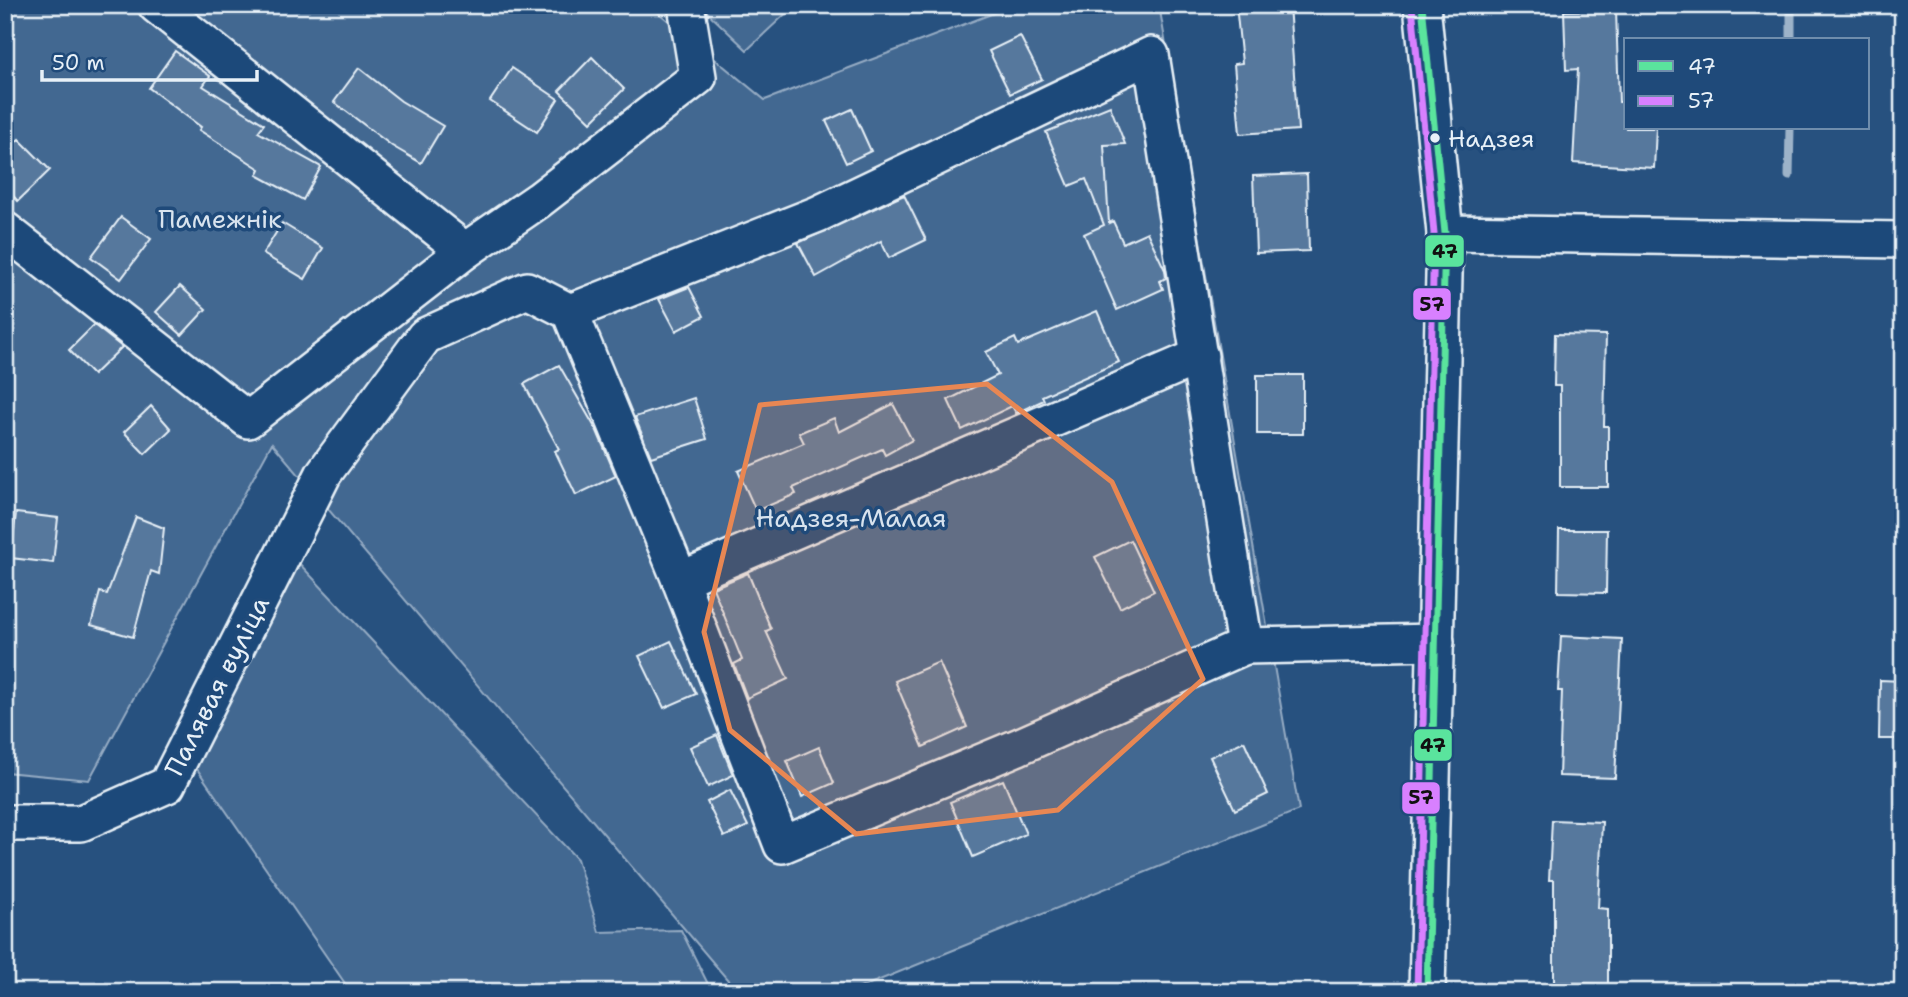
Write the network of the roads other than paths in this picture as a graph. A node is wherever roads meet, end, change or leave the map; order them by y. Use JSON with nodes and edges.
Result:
{"nodes":[{"id":1,"x":156,"y":5,"type":"edge"},
{"id":2,"x":686,"y":5,"type":"edge"},
{"id":3,"x":1422,"y":5,"type":"edge"},
{"id":4,"x":5,"y":230,"type":"edge"},
{"id":5,"x":1445,"y":233,"type":"junction"},
{"id":6,"x":1903,"y":240,"type":"edge"},
{"id":7,"x":465,"y":251,"type":"junction"},
{"id":8,"x":570,"y":312,"type":"junction"},
{"id":9,"x":1200,"y":356,"type":"junction"},
{"id":10,"x":680,"y":580,"type":"junction"},
{"id":11,"x":1436,"y":642,"type":"junction"},
{"id":12,"x":1245,"y":646,"type":"junction"},
{"id":13,"x":5,"y":823,"type":"edge"},
{"id":14,"x":1427,"y":992,"type":"edge"}],
"edges":[{"from":1,"to":7,"type":"street"},
{"from":2,"to":7,"type":"street"},
{"from":3,"to":5,"type":"street"},
{"from":4,"to":7,"type":"street"},
{"from":5,"to":6,"type":"street"},
{"from":5,"to":11,"type":"street"},
{"from":8,"to":9,"type":"street"},
{"from":8,"to":10,"type":"street"},
{"from":8,"to":13,"type":"street","name":"Палявая вуліца"},
{"from":9,"to":10,"type":"street"},
{"from":9,"to":12,"type":"street"},
{"from":10,"to":12,"type":"street"},
{"from":11,"to":12,"type":"street"},
{"from":11,"to":14,"type":"street"}]}
